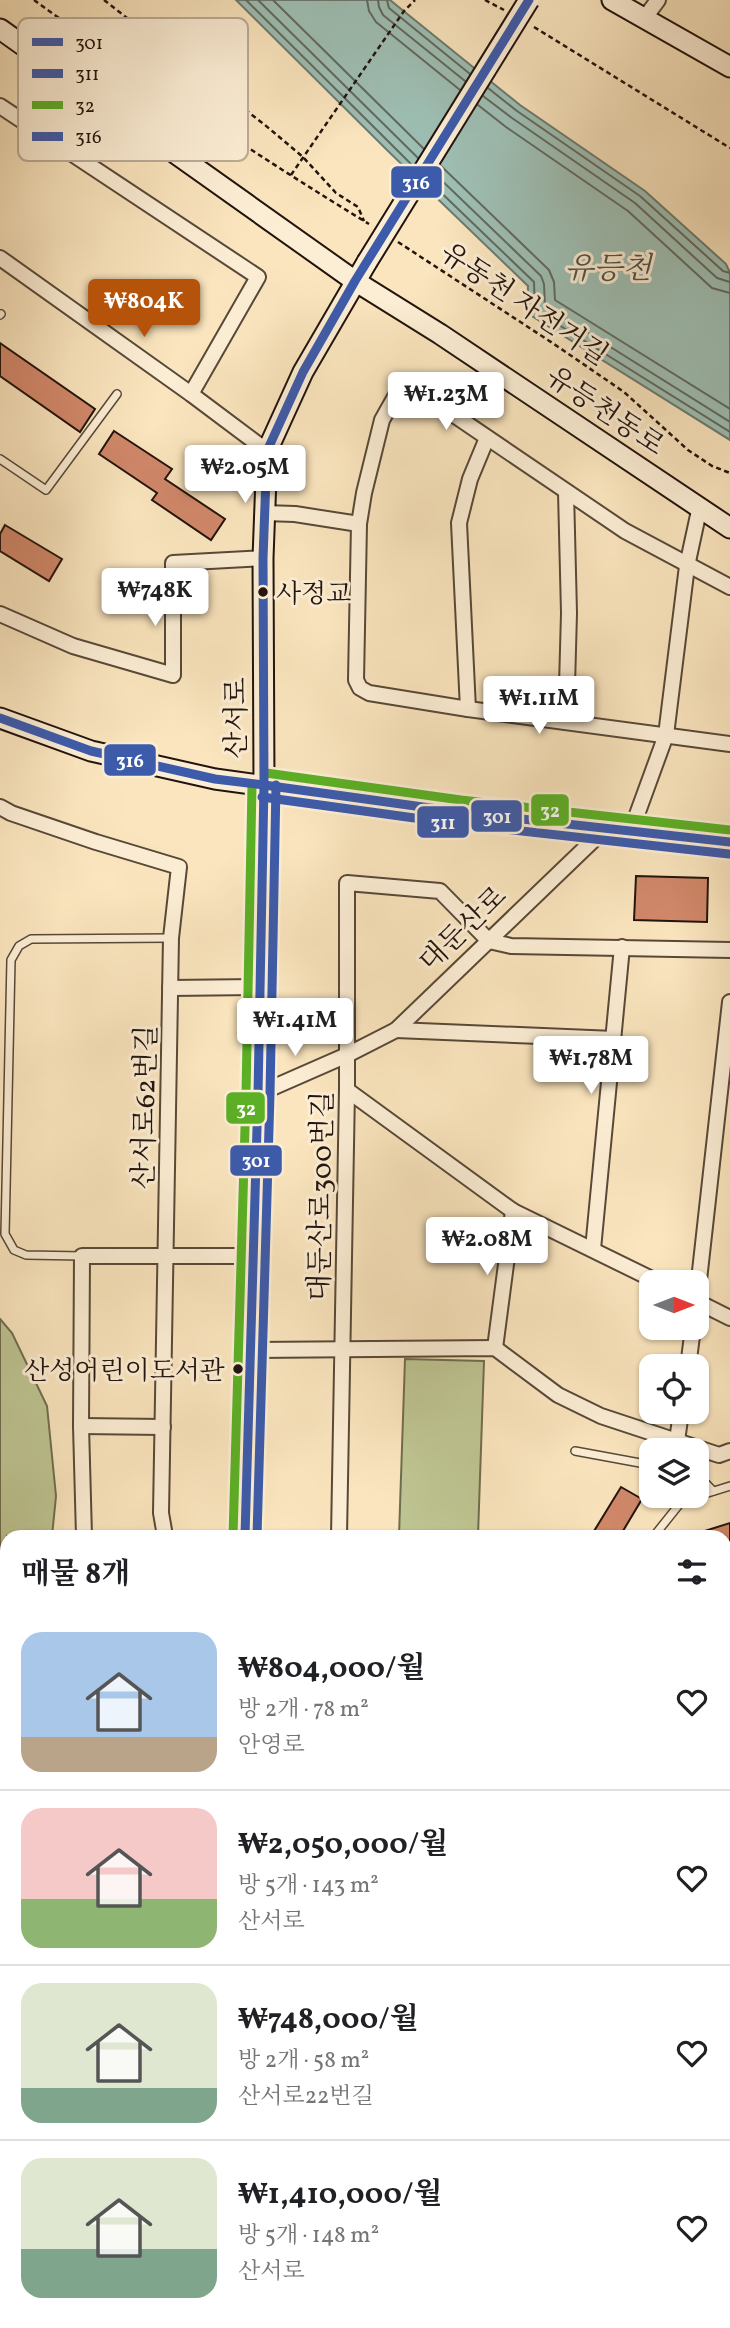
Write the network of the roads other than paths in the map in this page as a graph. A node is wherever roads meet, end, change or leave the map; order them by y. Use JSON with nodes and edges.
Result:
{"nodes":[{"id":1,"x":529,"y":0,"type":"edge"},
{"id":2,"x":612,"y":0,"type":"edge"},
{"id":3,"x":658,"y":0,"type":"edge"},
{"id":4,"x":644,"y":19,"type":"junction"},
{"id":5,"x":0,"y":29,"type":"edge"},
{"id":6,"x":18,"y":42,"type":"edge"},
{"id":7,"x":730,"y":67,"type":"edge"},
{"id":8,"x":0,"y":106,"type":"edge"},
{"id":9,"x":18,"y":118,"type":"edge"},
{"id":10,"x":83,"y":161,"type":"edge"},
{"id":11,"x":186,"y":161,"type":"edge"},
{"id":12,"x":0,"y":258,"type":"edge"},
{"id":13,"x":355,"y":281,"type":"junction"},
{"id":14,"x":117,"y":394,"type":"dead end"},
{"id":15,"x":191,"y":394,"type":"junction"},
{"id":16,"x":486,"y":438,"type":"junction"},
{"id":17,"x":267,"y":451,"type":"junction"},
{"id":18,"x":0,"y":459,"type":"edge"},
{"id":19,"x":566,"y":492,"type":"junction"},
{"id":20,"x":700,"y":506,"type":"junction"},
{"id":21,"x":264,"y":513,"type":"junction"},
{"id":22,"x":359,"y":524,"type":"junction"},
{"id":23,"x":730,"y":528,"type":"edge"},
{"id":24,"x":263,"y":558,"type":"junction"},
{"id":25,"x":687,"y":566,"type":"junction"},
{"id":26,"x":730,"y":587,"type":"edge"},
{"id":27,"x":0,"y":614,"type":"edge"},
{"id":28,"x":468,"y":709,"type":"junction"},
{"id":29,"x":0,"y":718,"type":"edge"},
{"id":30,"x":566,"y":722,"type":"junction"},
{"id":31,"x":666,"y":735,"type":"junction"},
{"id":32,"x":730,"y":744,"type":"edge"},
{"id":33,"x":264,"y":785,"type":"junction"},
{"id":34,"x":0,"y":807,"type":"edge"},
{"id":35,"x":606,"y":828,"type":"junction"},
{"id":36,"x":631,"y":831,"type":"junction"},
{"id":37,"x":730,"y":842,"type":"edge"},
{"id":38,"x":171,"y":938,"type":"junction"},
{"id":39,"x":489,"y":941,"type":"junction"},
{"id":40,"x":622,"y":947,"type":"junction"},
{"id":41,"x":730,"y":950,"type":"edge"},
{"id":42,"x":260,"y":987,"type":"junction"},
{"id":43,"x":170,"y":988,"type":"junction"},
{"id":44,"x":730,"y":1002,"type":"edge"},
{"id":45,"x":396,"y":1030,"type":"junction"},
{"id":46,"x":614,"y":1039,"type":"junction"},
{"id":47,"x":347,"y":1055,"type":"junction"},
{"id":48,"x":726,"y":1085,"type":"edge"},
{"id":49,"x":347,"y":1090,"type":"junction"},
{"id":50,"x":258,"y":1094,"type":"junction"},
{"id":51,"x":513,"y":1211,"type":"junction"},
{"id":52,"x":593,"y":1249,"type":"junction"},
{"id":53,"x":167,"y":1255,"type":"junction"},
{"id":54,"x":82,"y":1256,"type":"junction"},
{"id":55,"x":253,"y":1256,"type":"junction"},
{"id":56,"x":701,"y":1270,"type":"edge"},
{"id":57,"x":639,"y":1272,"type":"edge"},
{"id":58,"x":709,"y":1307,"type":"edge"},
{"id":59,"x":730,"y":1318,"type":"edge"},
{"id":60,"x":495,"y":1348,"type":"junction"},
{"id":61,"x":341,"y":1349,"type":"junction"},
{"id":62,"x":250,"y":1350,"type":"junction"},
{"id":63,"x":81,"y":1426,"type":"junction"},
{"id":64,"x":163,"y":1427,"type":"junction"},
{"id":65,"x":668,"y":1438,"type":"edge"},
{"id":66,"x":575,"y":1451,"type":"dead end"},
{"id":67,"x":709,"y":1451,"type":"edge"},
{"id":68,"x":730,"y":1451,"type":"edge"},
{"id":69,"x":639,"y":1463,"type":"edge"},
{"id":70,"x":730,"y":1486,"type":"edge"},
{"id":71,"x":709,"y":1487,"type":"edge"},
{"id":72,"x":713,"y":1491,"type":"junction"},
{"id":73,"x":83,"y":1530,"type":"edge"},
{"id":74,"x":164,"y":1530,"type":"edge"},
{"id":75,"x":245,"y":1530,"type":"edge"},
{"id":76,"x":339,"y":1530,"type":"edge"},
{"id":77,"x":659,"y":1530,"type":"edge"}],
"edges":[{"from":1,"to":13,"type":"main road","name":"산서로","bridge":true},
{"from":2,"to":4,"type":"main road"},
{"from":3,"to":4,"type":"street"},
{"from":4,"to":7,"type":"main road"},
{"from":5,"to":6,"type":"main road","name":"유등천동로"},
{"from":8,"to":9,"type":"street"},
{"from":10,"to":15,"type":"street"},
{"from":11,"to":13,"type":"main road","name":"유등천동로"},
{"from":12,"to":15,"type":"street"},
{"from":13,"to":17,"type":"main road","name":"산서로"},
{"from":13,"to":20,"type":"main road","name":"유등천동로"},
{"from":14,"to":18,"type":"lane"},
{"from":15,"to":17,"type":"street"},
{"from":16,"to":19,"type":"street"},
{"from":16,"to":22,"type":"street"},
{"from":16,"to":28,"type":"street"},
{"from":17,"to":21,"type":"main road","name":"산서로"},
{"from":19,"to":25,"type":"street"},
{"from":19,"to":30,"type":"street"},
{"from":20,"to":23,"type":"main road","name":"유등천동로"},
{"from":20,"to":25,"type":"street"},
{"from":21,"to":22,"type":"street"},
{"from":21,"to":24,"type":"main road","name":"산서로"},
{"from":22,"to":28,"type":"street"},
{"from":24,"to":27,"type":"street"},
{"from":24,"to":33,"type":"main road","name":"산서로"},
{"from":25,"to":26,"type":"street"},
{"from":25,"to":31,"type":"street"},
{"from":28,"to":30,"type":"street"},
{"from":29,"to":33,"type":"main road"},
{"from":30,"to":31,"type":"street"},
{"from":31,"to":32,"type":"street"},
{"from":31,"to":36,"type":"street"},
{"from":33,"to":35,"type":"main road"},
{"from":33,"to":42,"type":"main road","name":"산서로"},
{"from":34,"to":38,"type":"street","name":"산서로62번길"},
{"from":35,"to":36,"type":"main road"},
{"from":35,"to":39,"type":"street","name":"대둔산로"},
{"from":36,"to":37,"type":"main road"},
{"from":38,"to":43,"type":"street","name":"산서로62번길"},
{"from":38,"to":54,"type":"lane"},
{"from":39,"to":40,"type":"street"},
{"from":39,"to":45,"type":"street","name":"대둔산로"},
{"from":39,"to":47,"type":"street","name":"대둔산로300번길"},
{"from":40,"to":41,"type":"street"},
{"from":40,"to":46,"type":"street"},
{"from":42,"to":43,"type":"street"},
{"from":42,"to":50,"type":"main road","name":"산서로"},
{"from":43,"to":53,"type":"street","name":"산서로62번길"},
{"from":44,"to":48,"type":"street"},
{"from":45,"to":46,"type":"street"},
{"from":45,"to":47,"type":"street","name":"대둔산로"},
{"from":46,"to":52,"type":"street"},
{"from":47,"to":49,"type":"street","name":"대둔산로300번길"},
{"from":47,"to":50,"type":"street","name":"대둔산로"},
{"from":48,"to":56,"type":"street"},
{"from":49,"to":51,"type":"street"},
{"from":49,"to":61,"type":"street","name":"대둔산로300번길"},
{"from":50,"to":55,"type":"main road","name":"산서로"},
{"from":51,"to":52,"type":"street"},
{"from":51,"to":60,"type":"street"},
{"from":52,"to":57,"type":"street"},
{"from":53,"to":54,"type":"street"},
{"from":53,"to":55,"type":"street"},
{"from":53,"to":64,"type":"street","name":"산서로62번길"},
{"from":54,"to":63,"type":"street"},
{"from":55,"to":62,"type":"main road","name":"산서로"},
{"from":58,"to":59,"type":"street"},
{"from":60,"to":61,"type":"street"},
{"from":60,"to":65,"type":"street"},
{"from":61,"to":62,"type":"street"},
{"from":61,"to":76,"type":"street","name":"대둔산로300번길"},
{"from":62,"to":75,"type":"main road","name":"산서로"},
{"from":63,"to":64,"type":"street"},
{"from":63,"to":73,"type":"street"},
{"from":64,"to":74,"type":"street","name":"산서로62번길"},
{"from":66,"to":69,"type":"lane"},
{"from":67,"to":68,"type":"street"},
{"from":70,"to":72,"type":"lane"},
{"from":71,"to":72,"type":"lane"},
{"from":72,"to":77,"type":"lane"}]}
